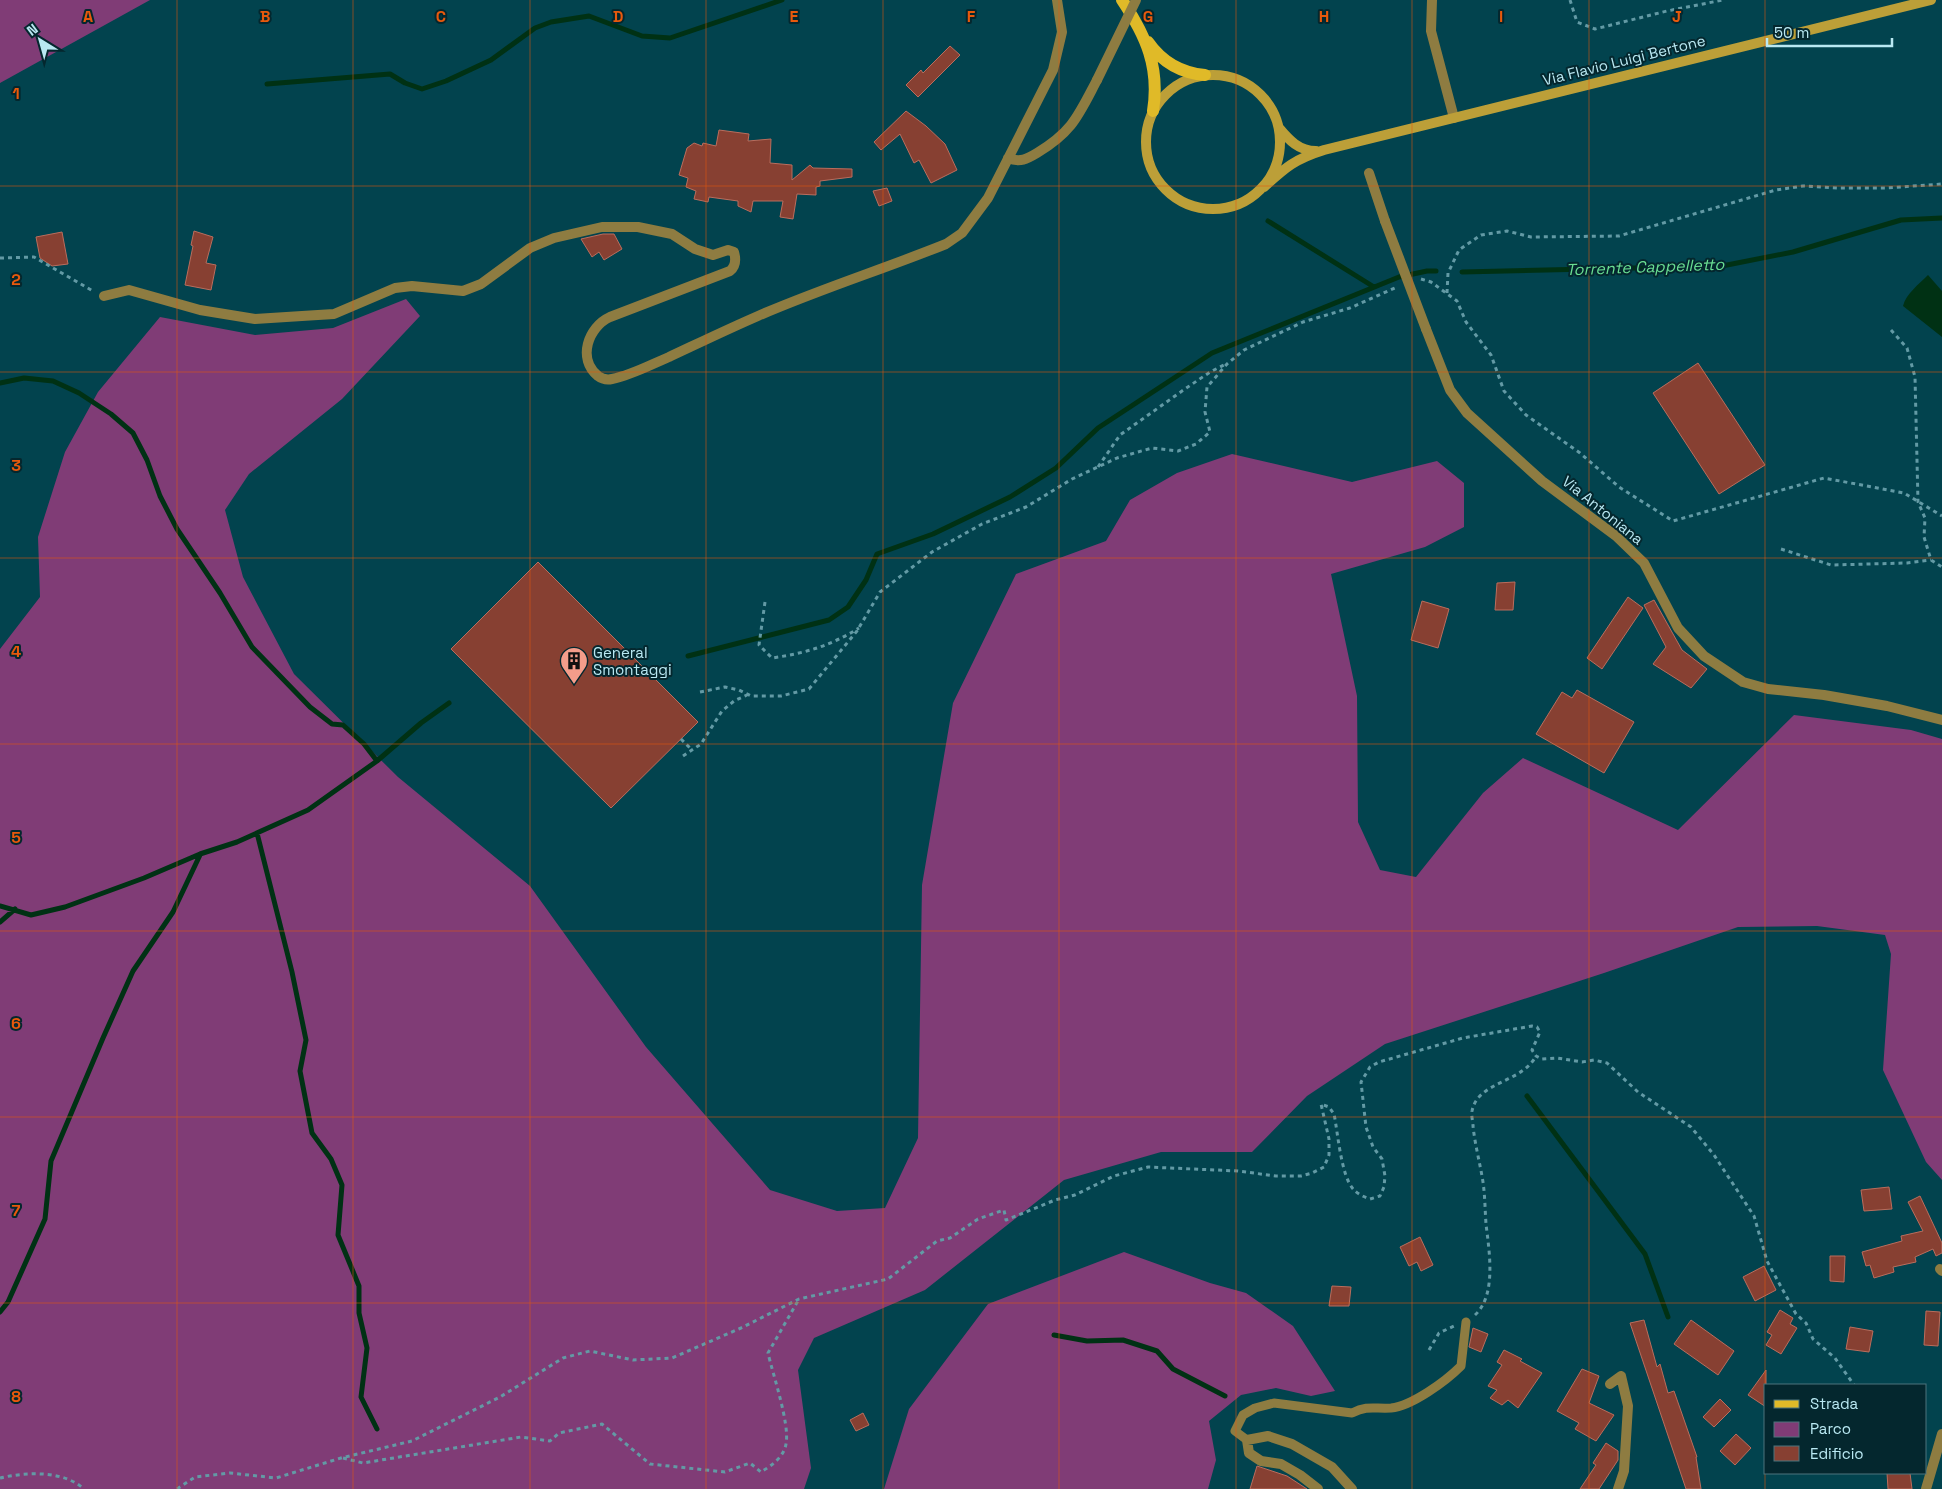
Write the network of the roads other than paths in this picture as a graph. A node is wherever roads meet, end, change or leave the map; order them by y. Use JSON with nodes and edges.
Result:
{"nodes":[{"id":1,"x":1057,"y":0,"type":"edge"},
{"id":2,"x":1122,"y":0,"type":"edge"},
{"id":3,"x":1136,"y":0,"type":"edge"},
{"id":4,"x":1432,"y":0,"type":"edge"},
{"id":5,"x":1931,"y":0,"type":"edge"},
{"id":6,"x":1140,"y":30,"type":"junction"},
{"id":7,"x":1205,"y":75,"type":"junction"},
{"id":8,"x":1153,"y":111,"type":"junction"},
{"id":9,"x":1454,"y":118,"type":"junction"},
{"id":10,"x":1278,"y":127,"type":"junction"},
{"id":11,"x":1324,"y":150,"type":"junction"},
{"id":12,"x":1008,"y":158,"type":"junction"},
{"id":13,"x":1369,"y":173,"type":"dead end"},
{"id":14,"x":1264,"y":187,"type":"junction"},
{"id":15,"x":104,"y":296,"type":"road end"},
{"id":16,"x":1942,"y":720,"type":"edge"},
{"id":17,"x":1466,"y":1322,"type":"road end"},
{"id":18,"x":1610,"y":1384,"type":"dead end"},
{"id":19,"x":1942,"y":1434,"type":"edge"},
{"id":20,"x":1247,"y":1440,"type":"junction"},
{"id":21,"x":1318,"y":1489,"type":"edge"},
{"id":22,"x":1352,"y":1489,"type":"edge"},
{"id":23,"x":1618,"y":1489,"type":"edge"},
{"id":24,"x":1927,"y":1489,"type":"edge"}],
"edges":[{"from":1,"to":12,"type":"street"},
{"from":2,"to":6,"type":"main road"},
{"from":3,"to":12,"type":"street","bridge":true},
{"from":4,"to":9,"type":"street"},
{"from":5,"to":9,"type":"street","name":"Via Flavio Luigi Bertone"},
{"from":6,"to":7,"type":"main road"},
{"from":6,"to":8,"type":"main road"},
{"from":7,"to":8,"type":"street"},
{"from":7,"to":10,"type":"street"},
{"from":8,"to":14,"type":"street"},
{"from":9,"to":11,"type":"street","name":"Via Flavio Luigi Bertone"},
{"from":10,"to":11,"type":"street","name":"Via Flavio Luigi Bertone"},
{"from":10,"to":14,"type":"street"},
{"from":11,"to":14,"type":"street","name":"Via Flavio Luigi Bertone"},
{"from":12,"to":15,"type":"street"},
{"from":13,"to":16,"type":"street","name":"Via Antoniana","bridge":true},
{"from":17,"to":20,"type":"lane"},
{"from":18,"to":23,"type":"street"},
{"from":19,"to":24,"type":"street"},
{"from":20,"to":21,"type":"street"},
{"from":20,"to":22,"type":"street"}]}
